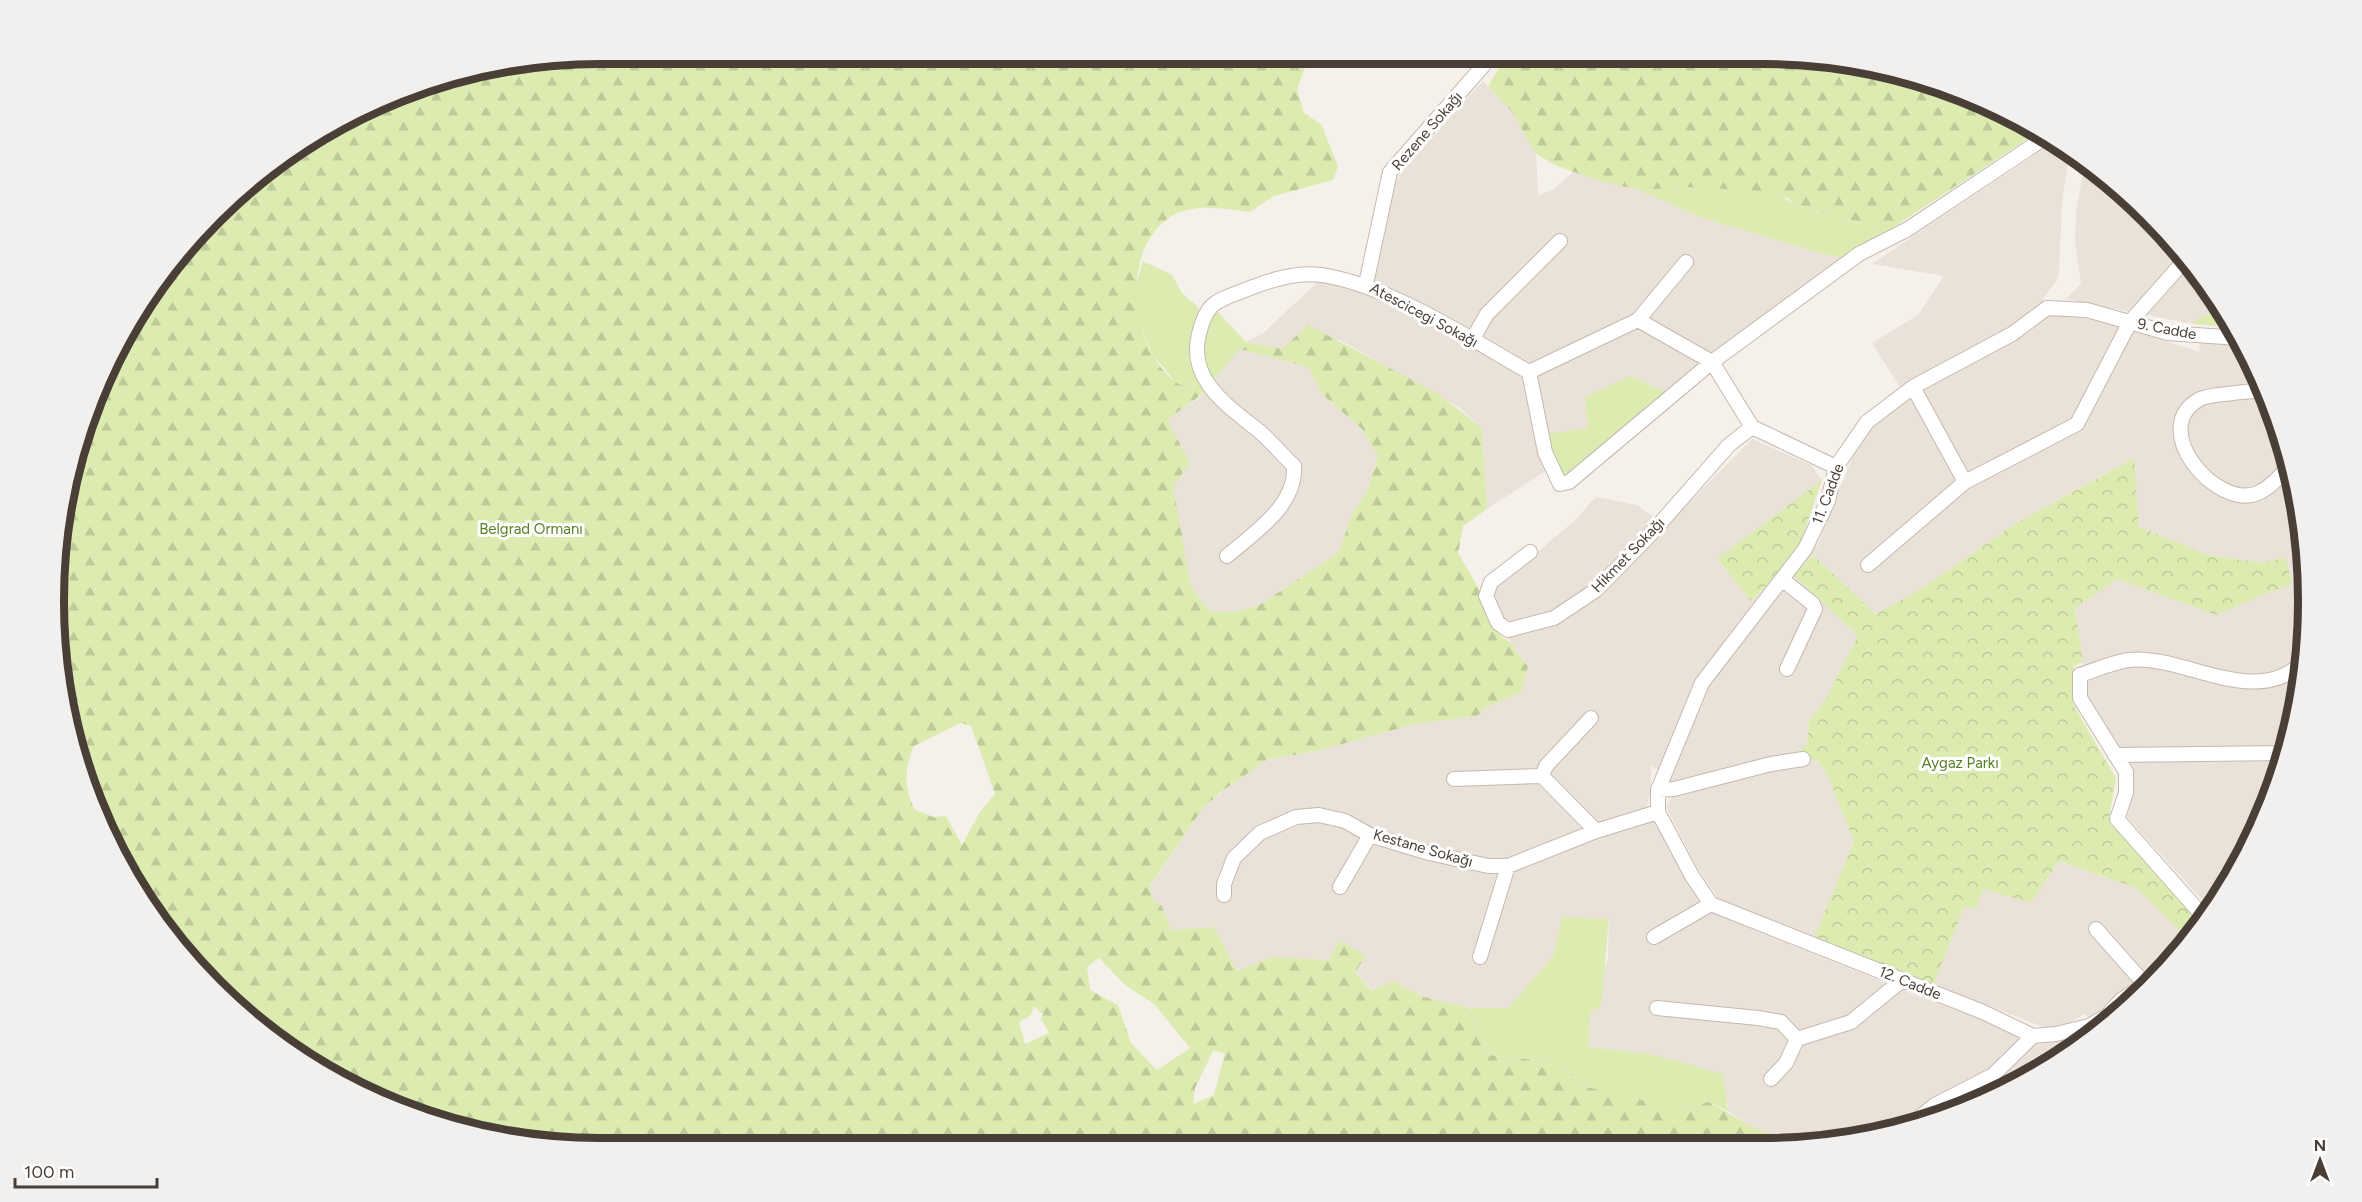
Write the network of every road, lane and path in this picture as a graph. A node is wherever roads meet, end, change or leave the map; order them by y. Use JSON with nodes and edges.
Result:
{"nodes":[{"id":1,"x":1483,"y":64,"type":"edge"},
{"id":2,"x":2038,"y":142,"type":"edge"},
{"id":3,"x":1560,"y":241,"type":"dead end"},
{"id":4,"x":1686,"y":262,"type":"dead end"},
{"id":5,"x":2180,"y":266,"type":"edge"},
{"id":6,"x":1366,"y":284,"type":"junction"},
{"id":7,"x":1638,"y":320,"type":"junction"},
{"id":8,"x":2130,"y":322,"type":"junction"},
{"id":9,"x":2228,"y":337,"type":"edge"},
{"id":10,"x":1472,"y":340,"type":"junction"},
{"id":11,"x":1712,"y":362,"type":"junction"},
{"id":12,"x":1529,"y":372,"type":"junction"},
{"id":13,"x":1913,"y":387,"type":"junction"},
{"id":14,"x":2255,"y":391,"type":"edge"},
{"id":15,"x":1752,"y":427,"type":"junction"},
{"id":16,"x":1836,"y":467,"type":"junction"},
{"id":17,"x":2282,"y":474,"type":"edge"},
{"id":18,"x":1965,"y":482,"type":"junction"},
{"id":19,"x":1530,"y":552,"type":"dead end"},
{"id":20,"x":1227,"y":556,"type":"dead end"},
{"id":21,"x":1868,"y":566,"type":"dead end"},
{"id":22,"x":1783,"y":580,"type":"junction"},
{"id":23,"x":1787,"y":669,"type":"dead end"},
{"id":24,"x":2292,"y":679,"type":"edge"},
{"id":25,"x":1591,"y":718,"type":"dead end"},
{"id":26,"x":2275,"y":753,"type":"edge"},
{"id":27,"x":2115,"y":755,"type":"junction"},
{"id":28,"x":1803,"y":759,"type":"dead end"},
{"id":29,"x":1542,"y":776,"type":"junction"},
{"id":30,"x":1454,"y":779,"type":"dead end"},
{"id":31,"x":1658,"y":790,"type":"junction"},
{"id":32,"x":1658,"y":812,"type":"junction"},
{"id":33,"x":1596,"y":831,"type":"junction"},
{"id":34,"x":1370,"y":835,"type":"junction"},
{"id":35,"x":1508,"y":866,"type":"junction"},
{"id":36,"x":1340,"y":887,"type":"dead end"},
{"id":37,"x":1224,"y":895,"type":"dead end"},
{"id":38,"x":1711,"y":904,"type":"junction"},
{"id":39,"x":2199,"y":911,"type":"edge"},
{"id":40,"x":2096,"y":929,"type":"dead end"},
{"id":41,"x":1653,"y":937,"type":"dead end"},
{"id":42,"x":1480,"y":957,"type":"dead end"},
{"id":43,"x":2140,"y":980,"type":"edge"},
{"id":44,"x":1901,"y":981,"type":"junction"},
{"id":45,"x":1656,"y":1008,"type":"dead end"},
{"id":46,"x":2085,"y":1029,"type":"edge"},
{"id":47,"x":2033,"y":1035,"type":"junction"},
{"id":48,"x":1797,"y":1039,"type":"junction"},
{"id":49,"x":1771,"y":1079,"type":"dead end"},
{"id":50,"x":1928,"y":1110,"type":"edge"}],
"edges":[{"from":1,"to":6,"type":"street","name":"Rezene Sokağı"},
{"from":2,"to":11,"type":"street"},
{"from":3,"to":10,"type":"street"},
{"from":4,"to":7,"type":"street"},
{"from":5,"to":8,"type":"street"},
{"from":6,"to":10,"type":"street","name":"Atescicegi Sokağı"},
{"from":6,"to":20,"type":"street","name":"Atescicegi Sokağı"},
{"from":7,"to":11,"type":"street"},
{"from":7,"to":12,"type":"street"},
{"from":8,"to":9,"type":"street","name":"9. Cadde"},
{"from":8,"to":13,"type":"street","name":"11. Cadde"},
{"from":8,"to":18,"type":"street"},
{"from":10,"to":12,"type":"street","name":"Atescicegi Sokağı"},
{"from":11,"to":12,"type":"street"},
{"from":11,"to":15,"type":"street"},
{"from":13,"to":16,"type":"street","name":"11. Cadde"},
{"from":13,"to":18,"type":"street"},
{"from":14,"to":17,"type":"street"},
{"from":15,"to":16,"type":"street"},
{"from":15,"to":19,"type":"street","name":"Hikmet Sokağı"},
{"from":16,"to":22,"type":"street","name":"11. Cadde"},
{"from":18,"to":21,"type":"street"},
{"from":22,"to":23,"type":"street"},
{"from":22,"to":31,"type":"street","name":"11. Cadde"},
{"from":24,"to":27,"type":"street"},
{"from":25,"to":29,"type":"street"},
{"from":26,"to":27,"type":"street"},
{"from":27,"to":39,"type":"street"},
{"from":28,"to":31,"type":"street"},
{"from":29,"to":30,"type":"street"},
{"from":29,"to":33,"type":"street"},
{"from":31,"to":32,"type":"street"},
{"from":32,"to":33,"type":"street","name":"Kestane Sokağı"},
{"from":32,"to":38,"type":"street"},
{"from":33,"to":35,"type":"street","name":"Kestane Sokağı"},
{"from":34,"to":35,"type":"street","name":"Kestane Sokağı"},
{"from":34,"to":36,"type":"street"},
{"from":34,"to":37,"type":"street","name":"Kestane Sokağı"},
{"from":35,"to":42,"type":"street"},
{"from":38,"to":41,"type":"street"},
{"from":38,"to":44,"type":"street","name":"12. Cadde"},
{"from":40,"to":43,"type":"street"},
{"from":44,"to":47,"type":"street","name":"12. Cadde"},
{"from":44,"to":48,"type":"street"},
{"from":45,"to":48,"type":"street"},
{"from":46,"to":47,"type":"street","name":"12. Cadde"},
{"from":47,"to":50,"type":"street"},
{"from":48,"to":49,"type":"street"}]}
